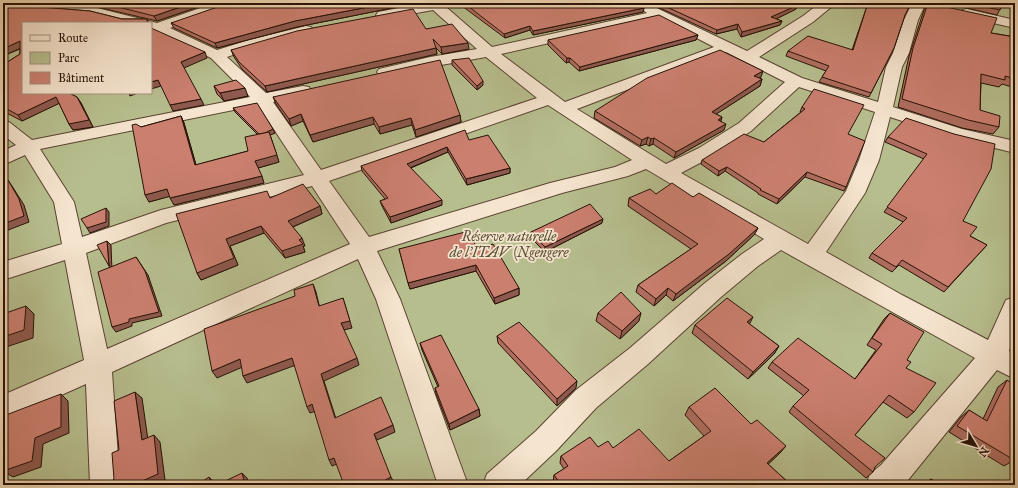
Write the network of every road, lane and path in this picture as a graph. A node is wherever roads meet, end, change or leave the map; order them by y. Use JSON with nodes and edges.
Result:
{"nodes":[{"id":1,"x":38,"y":3,"type":"edge"},
{"id":2,"x":107,"y":3,"type":"edge"},
{"id":3,"x":228,"y":3,"type":"edge"},
{"id":4,"x":638,"y":3,"type":"edge"},
{"id":5,"x":829,"y":3,"type":"edge"},
{"id":6,"x":438,"y":4,"type":"edge"},
{"id":7,"x":923,"y":4,"type":"edge"},
{"id":8,"x":93,"y":11,"type":"junction"},
{"id":9,"x":954,"y":11,"type":"edge"},
{"id":10,"x":660,"y":14,"type":"junction"},
{"id":11,"x":374,"y":17,"type":"edge"},
{"id":12,"x":76,"y":22,"type":"edge"},
{"id":13,"x":138,"y":22,"type":"edge"},
{"id":14,"x":152,"y":24,"type":"edge"},
{"id":15,"x":1015,"y":24,"type":"edge"},
{"id":16,"x":152,"y":26,"type":"edge"},
{"id":17,"x":320,"y":28,"type":"edge"},
{"id":18,"x":727,"y":47,"type":"junction"},
{"id":19,"x":489,"y":52,"type":"junction"},
{"id":20,"x":216,"y":55,"type":"junction"},
{"id":21,"x":747,"y":58,"type":"junction"},
{"id":22,"x":370,"y":76,"type":"edge"},
{"id":23,"x":796,"y":81,"type":"junction"},
{"id":24,"x":316,"y":88,"type":"edge"},
{"id":25,"x":263,"y":100,"type":"junction"},
{"id":26,"x":557,"y":103,"type":"junction"},
{"id":27,"x":884,"y":110,"type":"junction"},
{"id":28,"x":3,"y":126,"type":"edge"},
{"id":29,"x":29,"y":146,"type":"junction"},
{"id":30,"x":1015,"y":147,"type":"edge"},
{"id":31,"x":3,"y":160,"type":"edge"},
{"id":32,"x":657,"y":167,"type":"junction"},
{"id":33,"x":317,"y":178,"type":"junction"},
{"id":34,"x":781,"y":239,"type":"junction"},
{"id":35,"x":364,"y":247,"type":"junction"},
{"id":36,"x":75,"y":248,"type":"junction"},
{"id":37,"x":812,"y":255,"type":"junction"},
{"id":38,"x":3,"y":271,"type":"edge"},
{"id":39,"x":1015,"y":307,"type":"edge"},
{"id":40,"x":1005,"y":361,"type":"edge"},
{"id":41,"x":98,"y":366,"type":"junction"},
{"id":42,"x":3,"y":408,"type":"edge"},
{"id":43,"x":105,"y":485,"type":"edge"},
{"id":44,"x":454,"y":485,"type":"edge"},
{"id":45,"x":498,"y":485,"type":"edge"},
{"id":46,"x":881,"y":485,"type":"edge"}],
"edges":[{"from":1,"to":8,"type":"street"},
{"from":2,"to":8,"type":"street"},
{"from":3,"to":14,"type":"street"},
{"from":4,"to":10,"type":"street"},
{"from":5,"to":21,"type":"street"},
{"from":6,"to":11,"type":"street"},
{"from":6,"to":19,"type":"street"},
{"from":7,"to":27,"type":"street"},
{"from":8,"to":12,"type":"street"},
{"from":8,"to":13,"type":"street"},
{"from":9,"to":15,"type":"street"},
{"from":10,"to":18,"type":"street"},
{"from":10,"to":19,"type":"street"},
{"from":16,"to":20,"type":"street"},
{"from":17,"to":20,"type":"street"},
{"from":18,"to":21,"type":"street"},
{"from":18,"to":26,"type":"street"},
{"from":19,"to":22,"type":"street"},
{"from":19,"to":26,"type":"street"},
{"from":20,"to":25,"type":"street"},
{"from":21,"to":23,"type":"street"},
{"from":23,"to":27,"type":"street"},
{"from":23,"to":32,"type":"street"},
{"from":24,"to":25,"type":"street"},
{"from":25,"to":29,"type":"street"},
{"from":25,"to":33,"type":"street"},
{"from":26,"to":32,"type":"street"},
{"from":26,"to":33,"type":"street"},
{"from":27,"to":30,"type":"street"},
{"from":27,"to":37,"type":"street"},
{"from":28,"to":29,"type":"street"},
{"from":29,"to":31,"type":"street"},
{"from":29,"to":36,"type":"street"},
{"from":32,"to":34,"type":"street"},
{"from":32,"to":35,"type":"street"},
{"from":33,"to":35,"type":"street"},
{"from":33,"to":36,"type":"street"},
{"from":34,"to":37,"type":"street"},
{"from":34,"to":45,"type":"street"},
{"from":35,"to":41,"type":"street"},
{"from":35,"to":44,"type":"street"},
{"from":36,"to":38,"type":"street"},
{"from":36,"to":41,"type":"street"},
{"from":37,"to":40,"type":"street"},
{"from":39,"to":40,"type":"street"},
{"from":40,"to":46,"type":"street"},
{"from":41,"to":42,"type":"street"},
{"from":41,"to":43,"type":"street"}]}
